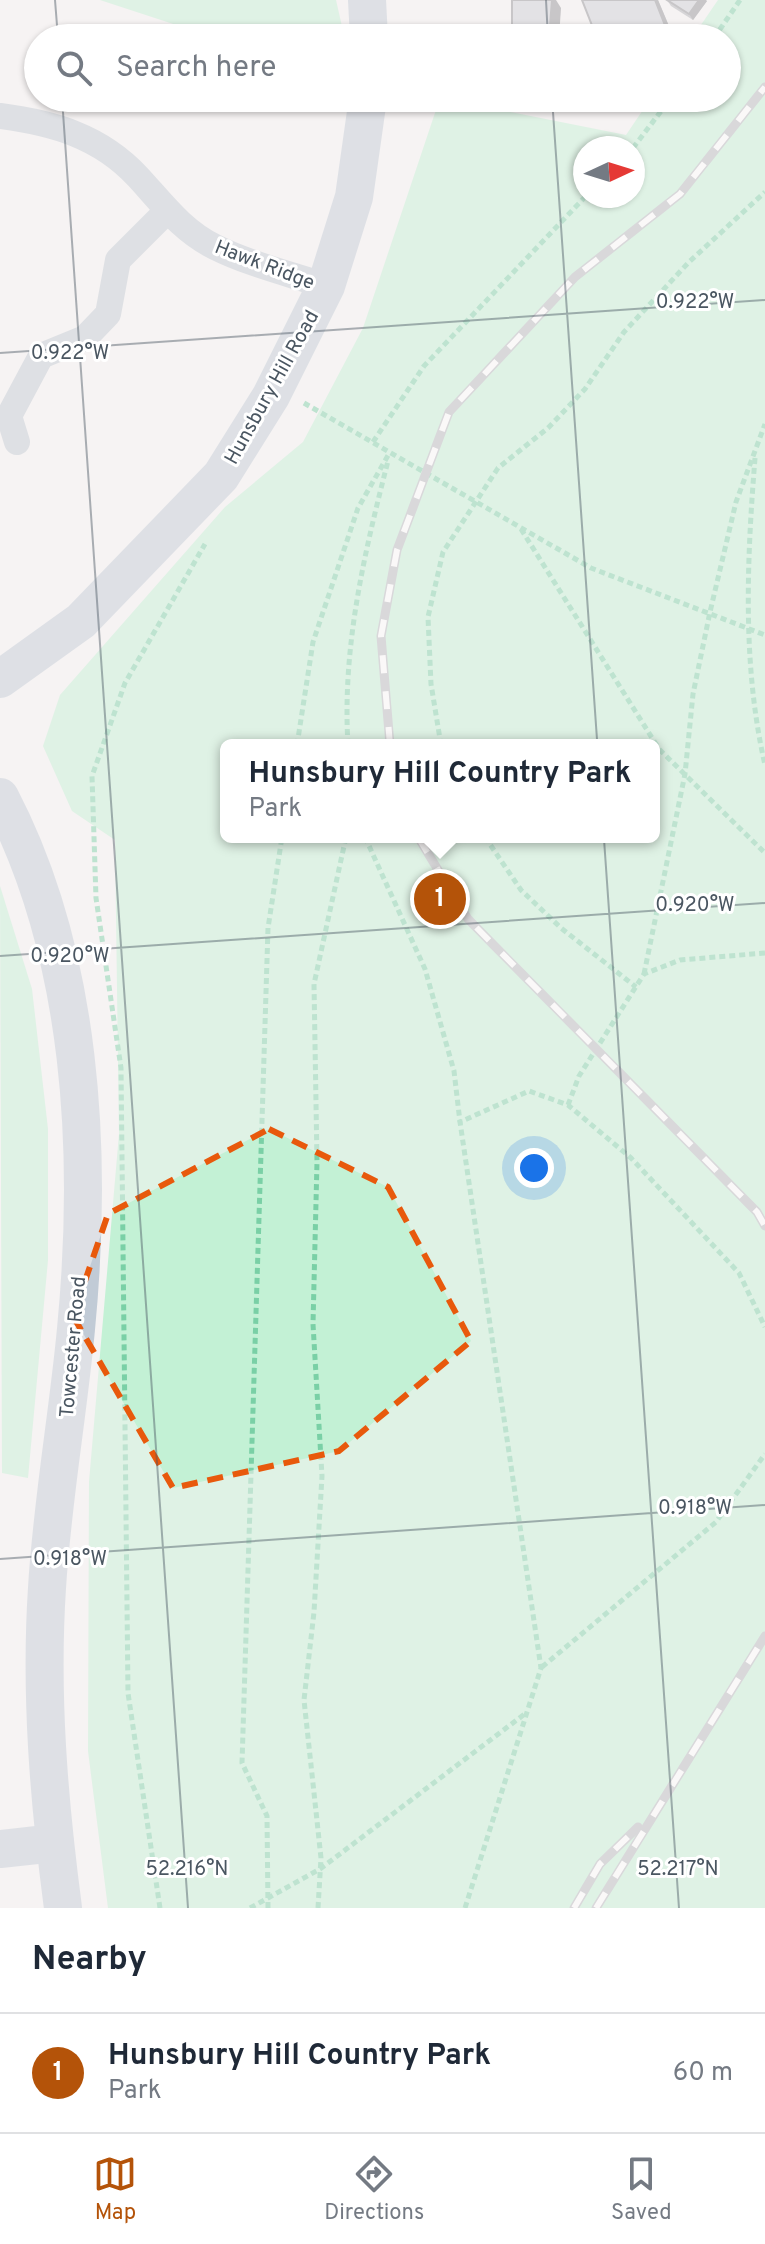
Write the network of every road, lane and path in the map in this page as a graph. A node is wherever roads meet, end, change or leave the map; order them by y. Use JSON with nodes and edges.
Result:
{"nodes":[{"id":1,"x":367,"y":0,"type":"edge"},
{"id":2,"x":740,"y":0,"type":"edge"},
{"id":3,"x":368,"y":24,"type":"edge"},
{"id":4,"x":724,"y":24,"type":"edge"},
{"id":5,"x":366,"y":112,"type":"edge"},
{"id":6,"x":660,"y":112,"type":"edge"},
{"id":7,"x":0,"y":116,"type":"edge"},
{"id":8,"x":642,"y":136,"type":"edge"},
{"id":9,"x":765,"y":192,"type":"edge"},
{"id":10,"x":575,"y":208,"type":"edge"},
{"id":11,"x":166,"y":212,"type":"junction"},
{"id":12,"x":326,"y":286,"type":"junction"},
{"id":13,"x":275,"y":387,"type":"junction"},
{"id":14,"x":5,"y":417,"type":"edge"},
{"id":15,"x":765,"y":424,"type":"edge"},
{"id":16,"x":17,"y":442,"type":"dead end"},
{"id":17,"x":373,"y":442,"type":"junction"},
{"id":18,"x":756,"y":449,"type":"junction"},
{"id":19,"x":390,"y":452,"type":"junction"},
{"id":20,"x":477,"y":503,"type":"junction"},
{"id":21,"x":520,"y":528,"type":"junction"},
{"id":22,"x":210,"y":535,"type":"dead end"},
{"id":23,"x":710,"y":612,"type":"junction"},
{"id":24,"x":750,"y":628,"type":"junction"},
{"id":25,"x":765,"y":635,"type":"edge"},
{"id":26,"x":0,"y":679,"type":"edge"},
{"id":27,"x":298,"y":739,"type":"edge"},
{"id":28,"x":348,"y":739,"type":"edge"},
{"id":29,"x":440,"y":739,"type":"edge"},
{"id":30,"x":653,"y":739,"type":"edge"},
{"id":31,"x":660,"y":750,"type":"edge"},
{"id":32,"x":765,"y":765,"type":"edge"},
{"id":33,"x":685,"y":774,"type":"junction"},
{"id":34,"x":0,"y":797,"type":"edge"},
{"id":35,"x":281,"y":843,"type":"edge"},
{"id":36,"x":345,"y":843,"type":"edge"},
{"id":37,"x":368,"y":843,"type":"edge"},
{"id":38,"x":489,"y":843,"type":"edge"},
{"id":39,"x":765,"y":853,"type":"edge"},
{"id":40,"x":765,"y":953,"type":"edge"},
{"id":41,"x":644,"y":974,"type":"junction"},
{"id":42,"x":636,"y":987,"type":"junction"},
{"id":43,"x":568,"y":1105,"type":"junction"},
{"id":44,"x":460,"y":1122,"type":"junction"},
{"id":45,"x":765,"y":1327,"type":"edge"},
{"id":46,"x":765,"y":1454,"type":"edge"},
{"id":47,"x":541,"y":1668,"type":"junction"},
{"id":48,"x":527,"y":1713,"type":"junction"},
{"id":49,"x":55,"y":1843,"type":"junction"},
{"id":50,"x":0,"y":1849,"type":"edge"},
{"id":51,"x":320,"y":1869,"type":"junction"},
{"id":52,"x":267,"y":1900,"type":"junction"},
{"id":53,"x":63,"y":1908,"type":"edge"},
{"id":54,"x":160,"y":1908,"type":"edge"},
{"id":55,"x":250,"y":1908,"type":"edge"},
{"id":56,"x":268,"y":1908,"type":"edge"},
{"id":57,"x":318,"y":1908,"type":"edge"},
{"id":58,"x":465,"y":1908,"type":"edge"}],
"edges":[{"from":1,"to":3,"type":"street"},
{"from":2,"to":4,"type":"path"},
{"from":5,"to":12,"type":"street","name":"Hunsbury Hill Road"},
{"from":6,"to":8,"type":"path"},
{"from":7,"to":11,"type":"street","name":"Hawk Ridge"},
{"from":9,"to":20,"type":"path"},
{"from":10,"to":17,"type":"path"},
{"from":11,"to":12,"type":"street","name":"Hawk Ridge"},
{"from":11,"to":14,"type":"street"},
{"from":12,"to":13,"type":"street","name":"Hunsbury Hill Road"},
{"from":13,"to":17,"type":"path"},
{"from":13,"to":26,"type":"street","name":"Hunsbury Hill Road"},
{"from":14,"to":16,"type":"street"},
{"from":15,"to":18,"type":"path"},
{"from":17,"to":19,"type":"path"},
{"from":18,"to":23,"type":"path"},
{"from":18,"to":24,"type":"path"},
{"from":19,"to":20,"type":"path"},
{"from":19,"to":27,"type":"path"},
{"from":19,"to":28,"type":"path"},
{"from":20,"to":21,"type":"path"},
{"from":20,"to":29,"type":"path"},
{"from":21,"to":23,"type":"path"},
{"from":21,"to":30,"type":"path"},
{"from":22,"to":54,"type":"path"},
{"from":23,"to":24,"type":"path"},
{"from":23,"to":33,"type":"path"},
{"from":24,"to":25,"type":"path"},
{"from":24,"to":32,"type":"path"},
{"from":31,"to":33,"type":"path"},
{"from":33,"to":39,"type":"path"},
{"from":33,"to":41,"type":"path"},
{"from":34,"to":49,"type":"street","name":"Towcester Road"},
{"from":35,"to":52,"type":"path"},
{"from":36,"to":51,"type":"path"},
{"from":37,"to":44,"type":"path"},
{"from":38,"to":42,"type":"path"},
{"from":40,"to":41,"type":"path"},
{"from":41,"to":42,"type":"path"},
{"from":42,"to":43,"type":"path"},
{"from":43,"to":44,"type":"path"},
{"from":43,"to":45,"type":"path"},
{"from":44,"to":47,"type":"path"},
{"from":46,"to":47,"type":"path"},
{"from":47,"to":48,"type":"path"},
{"from":48,"to":51,"type":"path"},
{"from":48,"to":58,"type":"path"},
{"from":49,"to":50,"type":"street"},
{"from":49,"to":53,"type":"street","name":"Towcester Road"},
{"from":51,"to":52,"type":"path"},
{"from":51,"to":57,"type":"path"},
{"from":52,"to":55,"type":"path"},
{"from":52,"to":56,"type":"path"}]}
